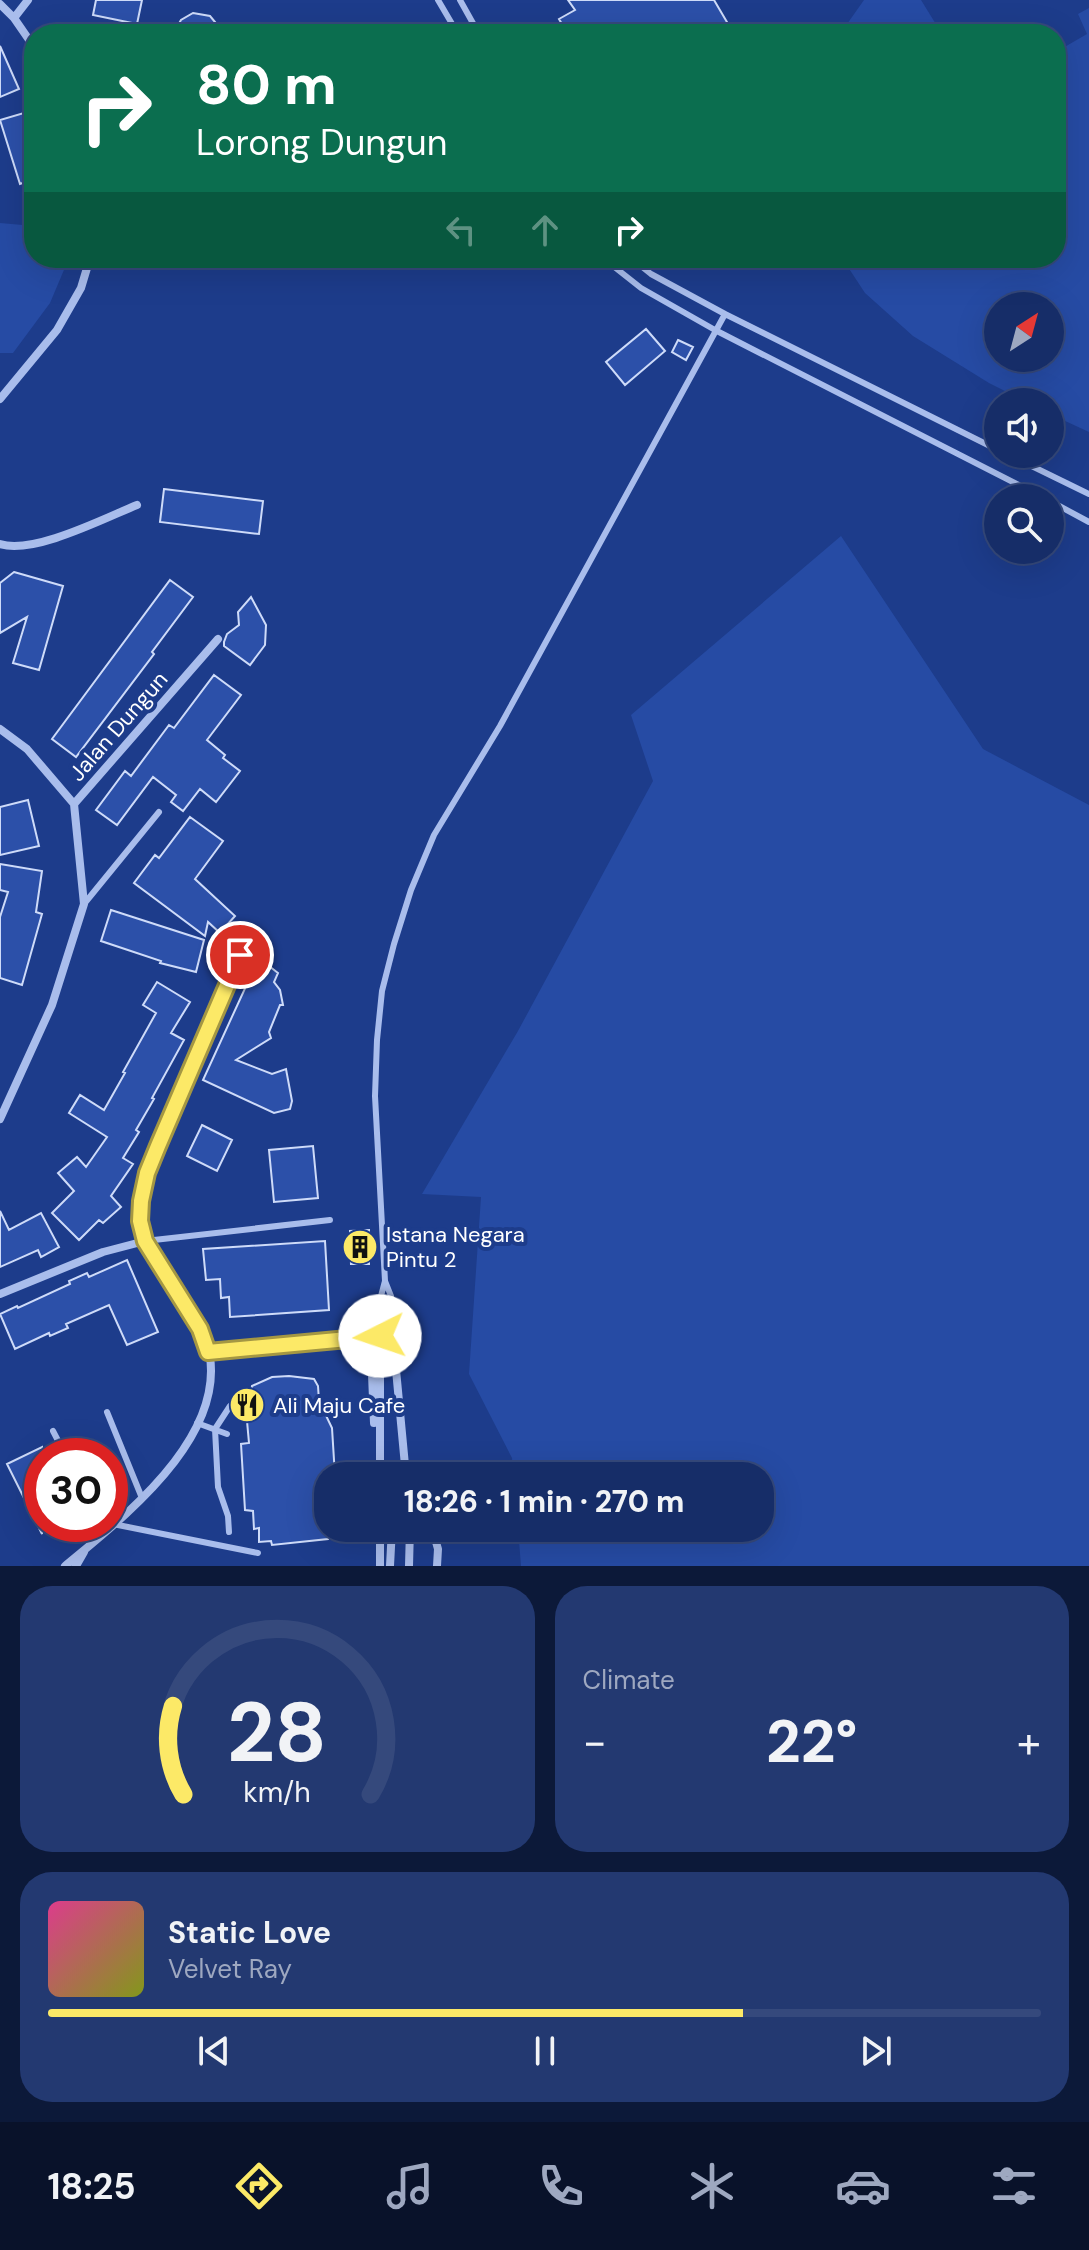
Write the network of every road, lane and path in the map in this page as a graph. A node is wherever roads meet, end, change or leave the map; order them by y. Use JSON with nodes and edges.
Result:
{"nodes":[{"id":1,"x":28,"y":0,"type":"edge"},
{"id":2,"x":438,"y":0,"type":"edge"},
{"id":3,"x":460,"y":0,"type":"edge"},
{"id":4,"x":0,"y":4,"type":"edge"},
{"id":5,"x":14,"y":18,"type":"junction"},
{"id":6,"x":452,"y":24,"type":"edge"},
{"id":7,"x":473,"y":24,"type":"edge"},
{"id":8,"x":24,"y":32,"type":"edge"},
{"id":9,"x":87,"y":268,"type":"edge"},
{"id":10,"x":616,"y":268,"type":"edge"},
{"id":11,"x":644,"y":268,"type":"edge"},
{"id":12,"x":725,"y":314,"type":"junction"},
{"id":13,"x":715,"y":330,"type":"junction"},
{"id":14,"x":0,"y":399,"type":"edge"},
{"id":15,"x":984,"y":443,"type":"edge"},
{"id":16,"x":1036,"y":468,"type":"edge"},
{"id":17,"x":1018,"y":484,"type":"edge"},
{"id":18,"x":1089,"y":494,"type":"edge"},
{"id":19,"x":137,"y":505,"type":"dead end"},
{"id":20,"x":1064,"y":509,"type":"edge"},
{"id":21,"x":1089,"y":522,"type":"edge"},
{"id":22,"x":0,"y":544,"type":"edge"},
{"id":23,"x":218,"y":639,"type":"dead end"},
{"id":24,"x":0,"y":729,"type":"edge"},
{"id":25,"x":74,"y":804,"type":"junction"},
{"id":26,"x":159,"y":812,"type":"dead end"},
{"id":27,"x":84,"y":904,"type":"junction"},
{"id":28,"x":240,"y":955,"type":"dead end"},
{"id":29,"x":0,"y":1119,"type":"edge"},
{"id":30,"x":330,"y":1220,"type":"dead end"},
{"id":31,"x":145,"y":1241,"type":"junction"},
{"id":32,"x":385,"y":1281,"type":"junction"},
{"id":33,"x":0,"y":1294,"type":"edge"},
{"id":34,"x":380,"y":1336,"type":"junction"},
{"id":35,"x":393,"y":1338,"type":"junction"},
{"id":36,"x":332,"y":1339,"type":"junction"},
{"id":37,"x":208,"y":1352,"type":"junction"},
{"id":38,"x":230,"y":1406,"type":"dead end"},
{"id":39,"x":107,"y":1412,"type":"dead end"},
{"id":40,"x":197,"y":1423,"type":"junction"},
{"id":41,"x":215,"y":1429,"type":"junction"},
{"id":42,"x":53,"y":1431,"type":"dead end"},
{"id":43,"x":227,"y":1434,"type":"dead end"},
{"id":44,"x":57,"y":1438,"type":"edge"},
{"id":45,"x":379,"y":1445,"type":"junction"},
{"id":46,"x":380,"y":1462,"type":"edge"},
{"id":47,"x":405,"y":1462,"type":"edge"},
{"id":48,"x":142,"y":1498,"type":"junction"},
{"id":49,"x":128,"y":1511,"type":"edge"},
{"id":50,"x":128,"y":1527,"type":"edge"},
{"id":51,"x":229,"y":1532,"type":"dead end"},
{"id":52,"x":91,"y":1542,"type":"edge"},
{"id":53,"x":380,"y":1542,"type":"edge"},
{"id":54,"x":391,"y":1542,"type":"edge"},
{"id":55,"x":410,"y":1542,"type":"edge"},
{"id":56,"x":436,"y":1542,"type":"edge"},
{"id":57,"x":86,"y":1548,"type":"junction"},
{"id":58,"x":258,"y":1553,"type":"dead end"},
{"id":59,"x":65,"y":1566,"type":"edge"},
{"id":60,"x":76,"y":1566,"type":"edge"},
{"id":61,"x":380,"y":1566,"type":"edge"},
{"id":62,"x":390,"y":1566,"type":"edge"},
{"id":63,"x":409,"y":1566,"type":"edge"},
{"id":64,"x":437,"y":1566,"type":"edge"}],
"edges":[{"from":1,"to":5,"type":"street"},
{"from":2,"to":6,"type":"lane"},
{"from":3,"to":7,"type":"lane"},
{"from":4,"to":5,"type":"street"},
{"from":5,"to":8,"type":"street"},
{"from":9,"to":14,"type":"street"},
{"from":10,"to":13,"type":"lane"},
{"from":11,"to":12,"type":"lane"},
{"from":12,"to":13,"type":"lane"},
{"from":12,"to":15,"type":"lane"},
{"from":13,"to":17,"type":"lane"},
{"from":13,"to":32,"type":"lane"},
{"from":16,"to":18,"type":"lane"},
{"from":19,"to":22,"type":"street"},
{"from":20,"to":21,"type":"lane"},
{"from":23,"to":25,"type":"street","name":"Jalan Dungun"},
{"from":24,"to":25,"type":"street"},
{"from":25,"to":27,"type":"street","name":"Jalan Dungun"},
{"from":26,"to":27,"type":"lane"},
{"from":27,"to":29,"type":"street","name":"Jalan Dungun"},
{"from":28,"to":31,"type":"street"},
{"from":30,"to":31,"type":"lane"},
{"from":31,"to":33,"type":"street"},
{"from":31,"to":37,"type":"street"},
{"from":32,"to":34,"type":"lane"},
{"from":32,"to":35,"type":"lane"},
{"from":34,"to":35,"type":"street"},
{"from":34,"to":36,"type":"street"},
{"from":34,"to":45,"type":"street"},
{"from":35,"to":47,"type":"street"},
{"from":36,"to":37,"type":"street"},
{"from":36,"to":45,"type":"street"},
{"from":37,"to":40,"type":"street"},
{"from":38,"to":41,"type":"lane"},
{"from":39,"to":48,"type":"lane"},
{"from":40,"to":41,"type":"lane"},
{"from":40,"to":48,"type":"street"},
{"from":41,"to":43,"type":"lane"},
{"from":41,"to":51,"type":"lane"},
{"from":42,"to":44,"type":"lane"},
{"from":45,"to":46,"type":"street"},
{"from":48,"to":49,"type":"street"},
{"from":50,"to":58,"type":"lane"},
{"from":52,"to":57,"type":"street"},
{"from":53,"to":61,"type":"street"},
{"from":54,"to":62,"type":"street"},
{"from":55,"to":63,"type":"street"},
{"from":56,"to":64,"type":"street"},
{"from":57,"to":59,"type":"street"},
{"from":57,"to":60,"type":"street"}]}
